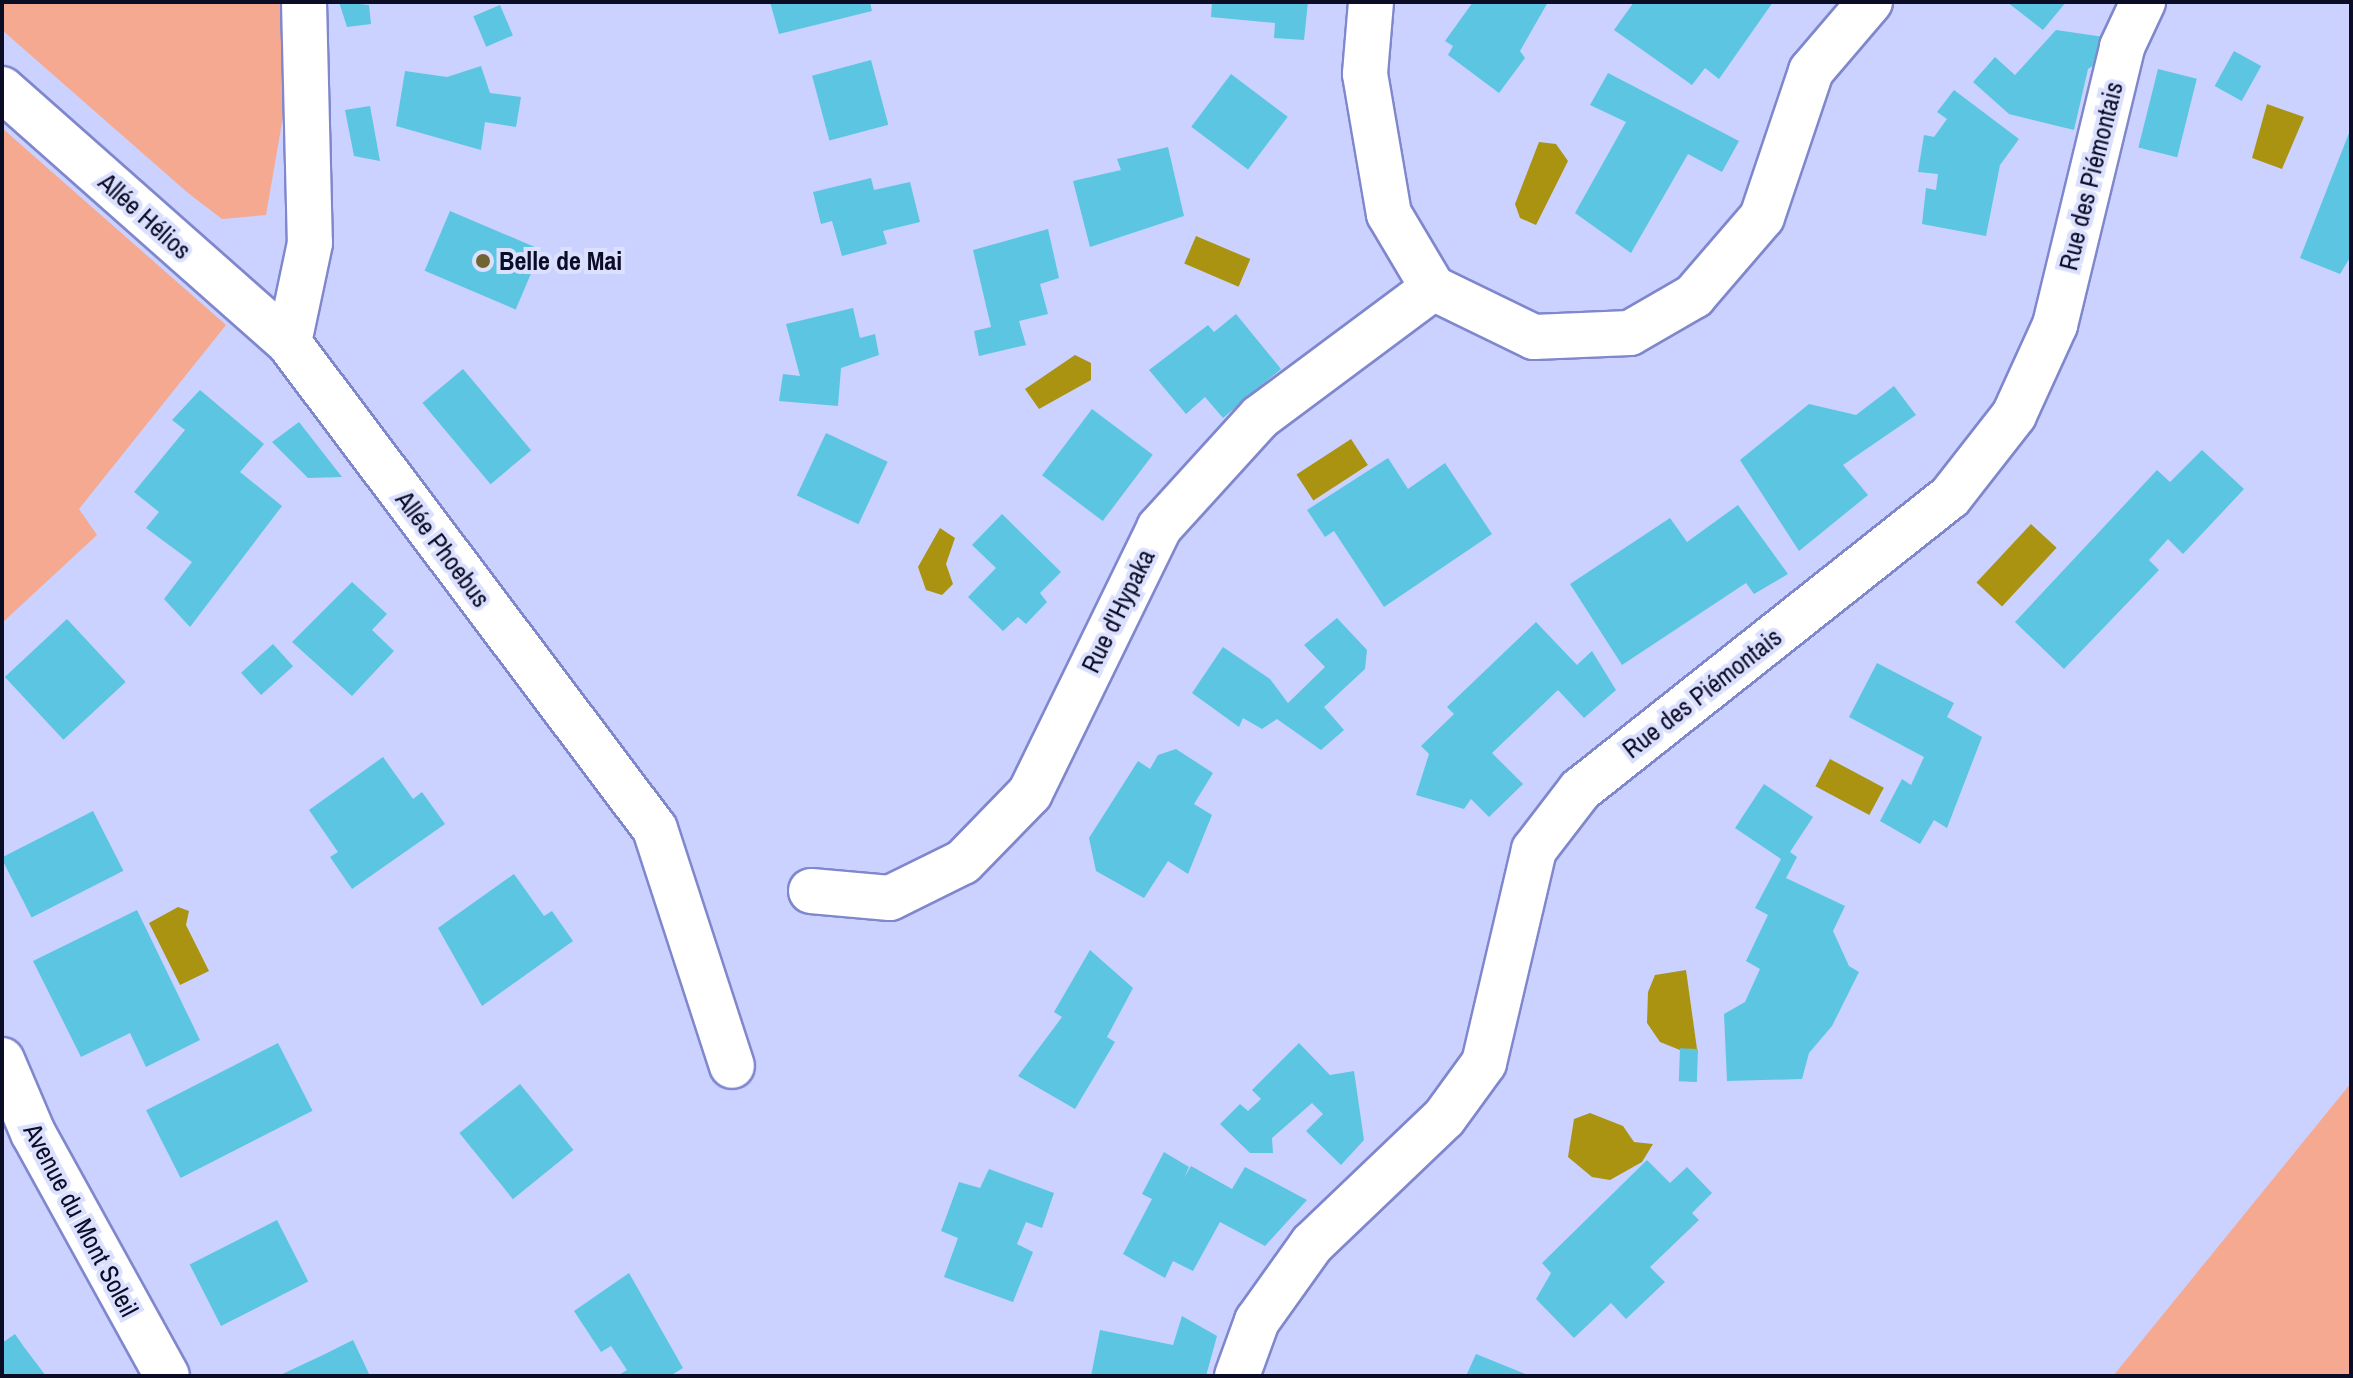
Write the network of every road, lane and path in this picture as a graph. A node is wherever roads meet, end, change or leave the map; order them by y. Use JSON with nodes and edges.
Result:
{"nodes":[{"id":1,"x":304,"y":2,"type":"edge"},
{"id":2,"x":1371,"y":2,"type":"edge"},
{"id":3,"x":1870,"y":2,"type":"edge"},
{"id":4,"x":2143,"y":2,"type":"edge"},
{"id":5,"x":2,"y":89,"type":"edge"},
{"id":6,"x":1433,"y":288,"type":"junction"},
{"id":7,"x":289,"y":343,"type":"junction"},
{"id":8,"x":811,"y":891,"type":"dead end"},
{"id":9,"x":2,"y":1060,"type":"edge"},
{"id":10,"x":732,"y":1066,"type":"dead end"},
{"id":11,"x":167,"y":1376,"type":"edge"},
{"id":12,"x":1237,"y":1376,"type":"edge"}],
"edges":[{"from":1,"to":7,"type":"street"},
{"from":2,"to":6,"type":"street"},
{"from":3,"to":6,"type":"street"},
{"from":4,"to":12,"type":"street","name":"Rue des Piémontais"},
{"from":5,"to":7,"type":"street","name":"Allée Hélios"},
{"from":6,"to":8,"type":"street","name":"Rue d'Hypaka"},
{"from":7,"to":10,"type":"street","name":"Allée Phoebus"},
{"from":9,"to":11,"type":"street","name":"Avenue du Mont Soleil"}]}
